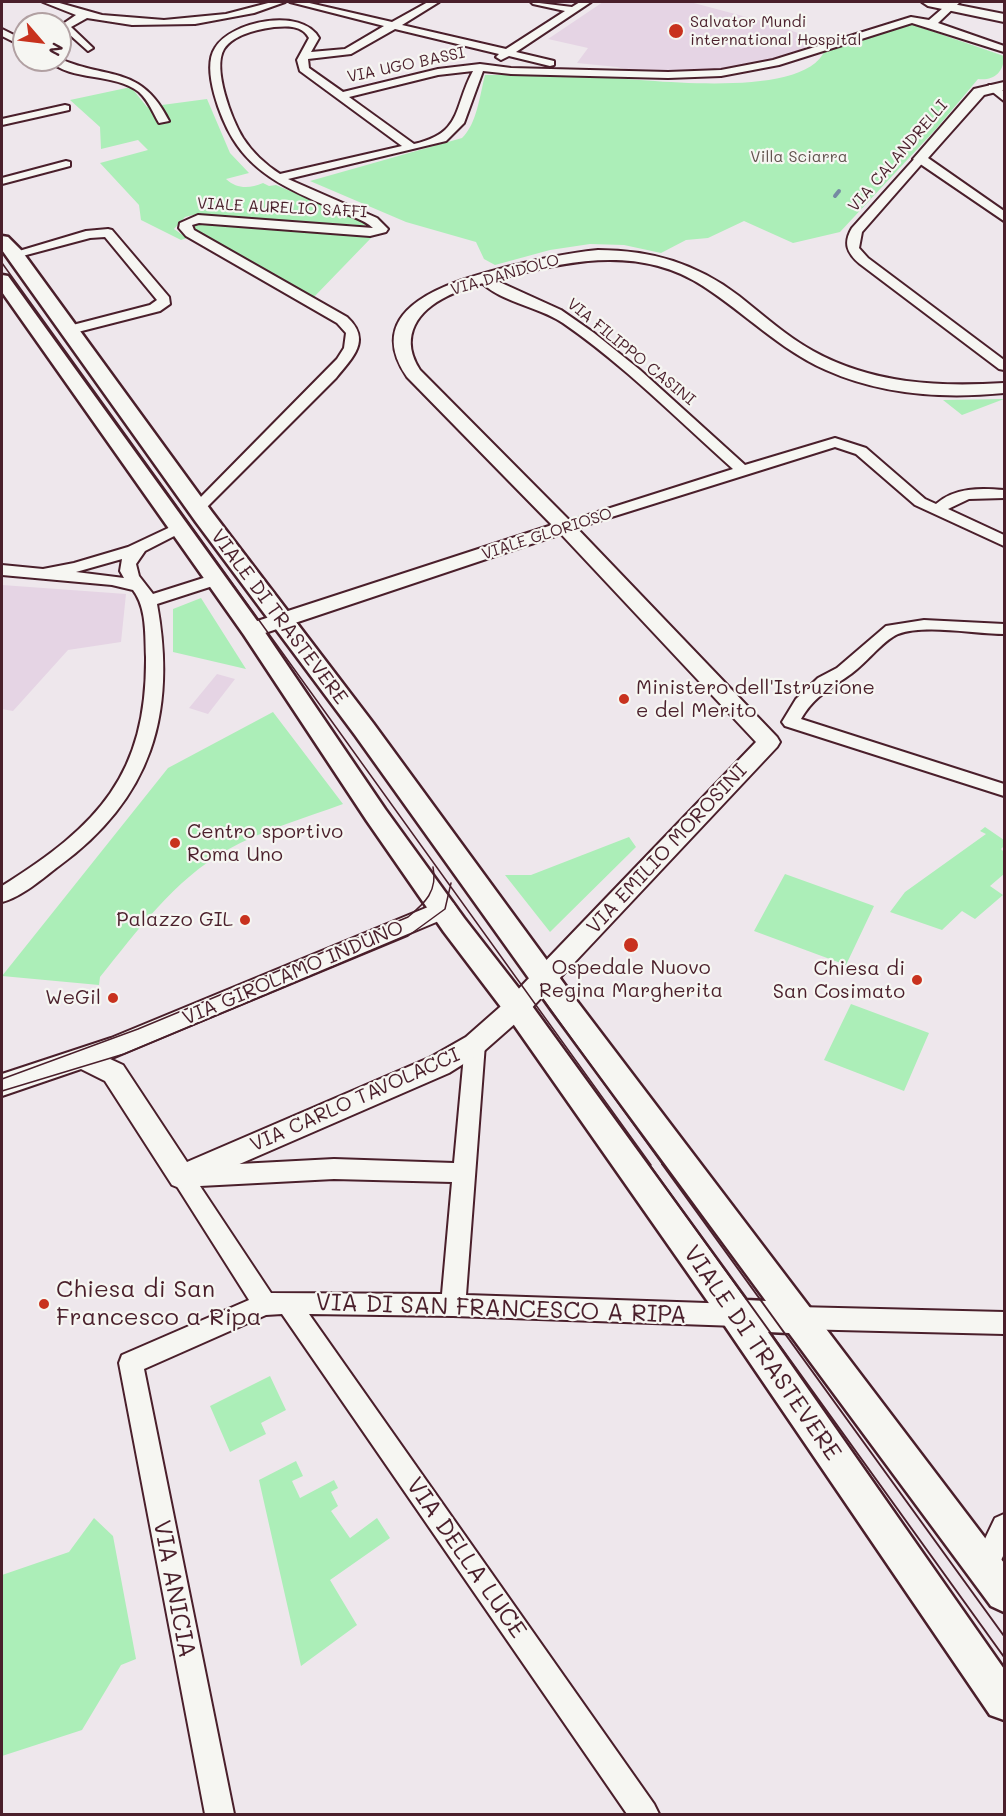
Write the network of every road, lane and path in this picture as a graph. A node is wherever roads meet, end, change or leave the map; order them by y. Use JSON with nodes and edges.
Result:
{"nodes":[{"id":1,"x":48,"y":2,"type":"edge"},
{"id":2,"x":280,"y":2,"type":"edge"},
{"id":3,"x":295,"y":2,"type":"edge"},
{"id":4,"x":434,"y":2,"type":"edge"},
{"id":5,"x":536,"y":2,"type":"edge"},
{"id":6,"x":586,"y":2,"type":"edge"},
{"id":7,"x":928,"y":2,"type":"edge"},
{"id":8,"x":952,"y":4,"type":"edge"},
{"id":9,"x":97,"y":5,"type":"dead end"},
{"id":10,"x":573,"y":10,"type":"junction"},
{"id":11,"x":83,"y":13,"type":"junction"},
{"id":12,"x":1005,"y":18,"type":"edge"},
{"id":13,"x":931,"y":24,"type":"junction"},
{"id":14,"x":394,"y":26,"type":"junction"},
{"id":15,"x":88,"y":48,"type":"dead end"},
{"id":16,"x":1005,"y":49,"type":"edge"},
{"id":17,"x":508,"y":54,"type":"junction"},
{"id":18,"x":304,"y":56,"type":"junction"},
{"id":19,"x":72,"y":67,"type":"edge"},
{"id":20,"x":480,"y":67,"type":"junction"},
{"id":21,"x":609,"y":72,"type":"junction"},
{"id":22,"x":1005,"y":76,"type":"edge"},
{"id":23,"x":999,"y":86,"type":"edge"},
{"id":24,"x":340,"y":96,"type":"junction"},
{"id":25,"x":1005,"y":98,"type":"edge"},
{"id":26,"x":64,"y":108,"type":"dead end"},
{"id":27,"x":2,"y":121,"type":"edge"},
{"id":28,"x":163,"y":121,"type":"dead end"},
{"id":29,"x":411,"y":147,"type":"junction"},
{"id":30,"x":920,"y":159,"type":"junction"},
{"id":31,"x":66,"y":164,"type":"dead end"},
{"id":32,"x":276,"y":178,"type":"junction"},
{"id":33,"x":2,"y":181,"type":"edge"},
{"id":34,"x":1005,"y":217,"type":"edge"},
{"id":35,"x":2,"y":241,"type":"edge"},
{"id":36,"x":15,"y":254,"type":"junction"},
{"id":37,"x":484,"y":279,"type":"junction"},
{"id":38,"x":2,"y":280,"type":"edge"},
{"id":39,"x":70,"y":330,"type":"junction"},
{"id":40,"x":1005,"y":366,"type":"edge"},
{"id":41,"x":1005,"y":388,"type":"edge"},
{"id":42,"x":744,"y":472,"type":"junction"},
{"id":43,"x":1005,"y":495,"type":"edge"},
{"id":44,"x":198,"y":508,"type":"junction"},
{"id":45,"x":938,"y":510,"type":"junction"},
{"id":46,"x":178,"y":528,"type":"junction"},
{"id":47,"x":565,"y":528,"type":"junction"},
{"id":48,"x":1005,"y":541,"type":"edge"},
{"id":49,"x":140,"y":547,"type":"junction"},
{"id":50,"x":2,"y":570,"type":"edge"},
{"id":51,"x":42,"y":574,"type":"junction"},
{"id":52,"x":216,"y":579,"type":"junction"},
{"id":53,"x":136,"y":585,"type":"junction"},
{"id":54,"x":149,"y":601,"type":"junction"},
{"id":55,"x":280,"y":620,"type":"junction"},
{"id":56,"x":1005,"y":628,"type":"edge"},
{"id":57,"x":252,"y":630,"type":"junction"},
{"id":58,"x":791,"y":722,"type":"junction"},
{"id":59,"x":769,"y":742,"type":"junction"},
{"id":60,"x":1005,"y":790,"type":"edge"},
{"id":61,"x":457,"y":857,"type":"junction"},
{"id":62,"x":2,"y":895,"type":"edge"},
{"id":63,"x":445,"y":909,"type":"junction"},
{"id":64,"x":545,"y":978,"type":"junction"},
{"id":65,"x":517,"y":1007,"type":"junction"},
{"id":66,"x":475,"y":1044,"type":"junction"},
{"id":67,"x":84,"y":1058,"type":"junction"},
{"id":68,"x":2,"y":1085,"type":"edge"},
{"id":69,"x":465,"y":1173,"type":"junction"},
{"id":70,"x":182,"y":1177,"type":"junction"},
{"id":71,"x":276,"y":1303,"type":"junction"},
{"id":72,"x":453,"y":1305,"type":"junction"},
{"id":73,"x":737,"y":1316,"type":"junction"},
{"id":74,"x":797,"y":1318,"type":"junction"},
{"id":75,"x":1005,"y":1323,"type":"edge"},
{"id":76,"x":1005,"y":1527,"type":"edge"},
{"id":77,"x":995,"y":1580,"type":"edge"},
{"id":78,"x":1005,"y":1701,"type":"edge"},
{"id":79,"x":219,"y":1815,"type":"edge"},
{"id":80,"x":644,"y":1815,"type":"edge"}],
"edges":[{"from":1,"to":11,"type":"street"},
{"from":2,"to":11,"type":"street"},
{"from":3,"to":14,"type":"street"},
{"from":4,"to":14,"type":"street"},
{"from":5,"to":10,"type":"street"},
{"from":6,"to":10,"type":"street"},
{"from":7,"to":8,"type":"street"},
{"from":8,"to":12,"type":"street"},
{"from":8,"to":13,"type":"street"},
{"from":9,"to":11,"type":"street"},
{"from":10,"to":17,"type":"street"},
{"from":11,"to":15,"type":"street"},
{"from":13,"to":16,"type":"street"},
{"from":13,"to":21,"type":"street"},
{"from":14,"to":17,"type":"street"},
{"from":14,"to":18,"type":"street"},
{"from":17,"to":20,"type":"street"},
{"from":17,"to":21,"type":"street"},
{"from":18,"to":24,"type":"street"},
{"from":18,"to":32,"type":"street","name":"VIALE AURELIO SAFFI"},
{"from":19,"to":28,"type":"street"},
{"from":20,"to":21,"type":"street"},
{"from":20,"to":24,"type":"street","name":"VIA UGO BASSI"},
{"from":20,"to":29,"type":"street"},
{"from":22,"to":23,"type":"street","name":"VIA CALANDRELLI"},
{"from":23,"to":25,"type":"street"},
{"from":23,"to":30,"type":"street","name":"VIA CALANDRELLI"},
{"from":24,"to":29,"type":"street"},
{"from":26,"to":27,"type":"street"},
{"from":29,"to":32,"type":"street"},
{"from":30,"to":34,"type":"street"},
{"from":30,"to":40,"type":"street","name":"VIA CALANDRELLI"},
{"from":31,"to":33,"type":"street"},
{"from":32,"to":44,"type":"street","name":"VIALE AURELIO SAFFI"},
{"from":35,"to":36,"type":"main road","name":"VIALE DI TRASTEVERE"},
{"from":36,"to":39,"type":"main road","name":"VIALE DI TRASTEVERE"},
{"from":36,"to":39,"type":"street"},
{"from":37,"to":41,"type":"street","name":"VIA DANDOLO"},
{"from":37,"to":42,"type":"street","name":"VIA FILIPPO CASINI"},
{"from":37,"to":47,"type":"street","name":"VIA DANDOLO"},
{"from":38,"to":46,"type":"main road","name":"VIALE DI TRASTEVERE"},
{"from":39,"to":44,"type":"main road","name":"VIALE DI TRASTEVERE"},
{"from":42,"to":45,"type":"street","name":"VIALE GLORIOSO"},
{"from":42,"to":47,"type":"street","name":"VIALE GLORIOSO"},
{"from":43,"to":45,"type":"street"},
{"from":44,"to":46,"type":"main road"},
{"from":44,"to":55,"type":"main road","name":"VIALE DI TRASTEVERE"},
{"from":45,"to":48,"type":"street"},
{"from":46,"to":49,"type":"street"},
{"from":46,"to":52,"type":"main road","name":"VIALE DI TRASTEVERE"},
{"from":47,"to":55,"type":"street","name":"VIALE GLORIOSO"},
{"from":47,"to":59,"type":"street","name":"VIA DANDOLO"},
{"from":49,"to":51,"type":"street"},
{"from":49,"to":53,"type":"street"},
{"from":50,"to":51,"type":"street"},
{"from":51,"to":53,"type":"street"},
{"from":52,"to":54,"type":"street"},
{"from":52,"to":57,"type":"main road","name":"VIALE DI TRASTEVERE"},
{"from":53,"to":54,"type":"street"},
{"from":54,"to":62,"type":"street"},
{"from":55,"to":57,"type":"street","name":"VIALE GLORIOSO"},
{"from":55,"to":61,"type":"main road","name":"VIALE DI TRASTEVERE"},
{"from":56,"to":58,"type":"street","name":"VIA EMILIO MOROSINI"},
{"from":57,"to":63,"type":"main road","name":"VIALE DI TRASTEVERE"},
{"from":58,"to":59,"type":"street","name":"VIA EMILIO MOROSINI"},
{"from":58,"to":60,"type":"street"},
{"from":59,"to":64,"type":"street","name":"VIA EMILIO MOROSINI"},
{"from":61,"to":63,"type":"main road"},
{"from":61,"to":64,"type":"main road","name":"VIALE DI TRASTEVERE"},
{"from":63,"to":65,"type":"main road","name":"VIALE DI TRASTEVERE"},
{"from":63,"to":67,"type":"street","name":"VIA GIROLAMO INDUNO"},
{"from":64,"to":65,"type":"street"},
{"from":64,"to":74,"type":"main road","name":"VIALE DI TRASTEVERE"},
{"from":65,"to":66,"type":"street","name":"VIA CARLO TAVOLACCI"},
{"from":65,"to":73,"type":"main road","name":"VIALE DI TRASTEVERE"},
{"from":66,"to":69,"type":"street"},
{"from":66,"to":70,"type":"street","name":"VIA CARLO TAVOLACCI"},
{"from":67,"to":68,"type":"street","name":"VIA GIROLAMO INDUNO"},
{"from":67,"to":70,"type":"street"},
{"from":69,"to":70,"type":"street"},
{"from":69,"to":72,"type":"street"},
{"from":70,"to":71,"type":"street","name":"VIA DELLA LUCE"},
{"from":71,"to":72,"type":"street","name":"VIA DI SAN FRANCESCO A RIPA"},
{"from":71,"to":79,"type":"street","name":"VIA ANICIA"},
{"from":71,"to":80,"type":"street","name":"VIA DELLA LUCE"},
{"from":72,"to":73,"type":"street","name":"VIA DI SAN FRANCESCO A RIPA"},
{"from":73,"to":74,"type":"main road"},
{"from":73,"to":78,"type":"main road","name":"VIALE DI TRASTEVERE"},
{"from":74,"to":75,"type":"street"},
{"from":74,"to":77,"type":"main road","name":"VIALE DI TRASTEVERE"},
{"from":76,"to":77,"type":"street"}]}
